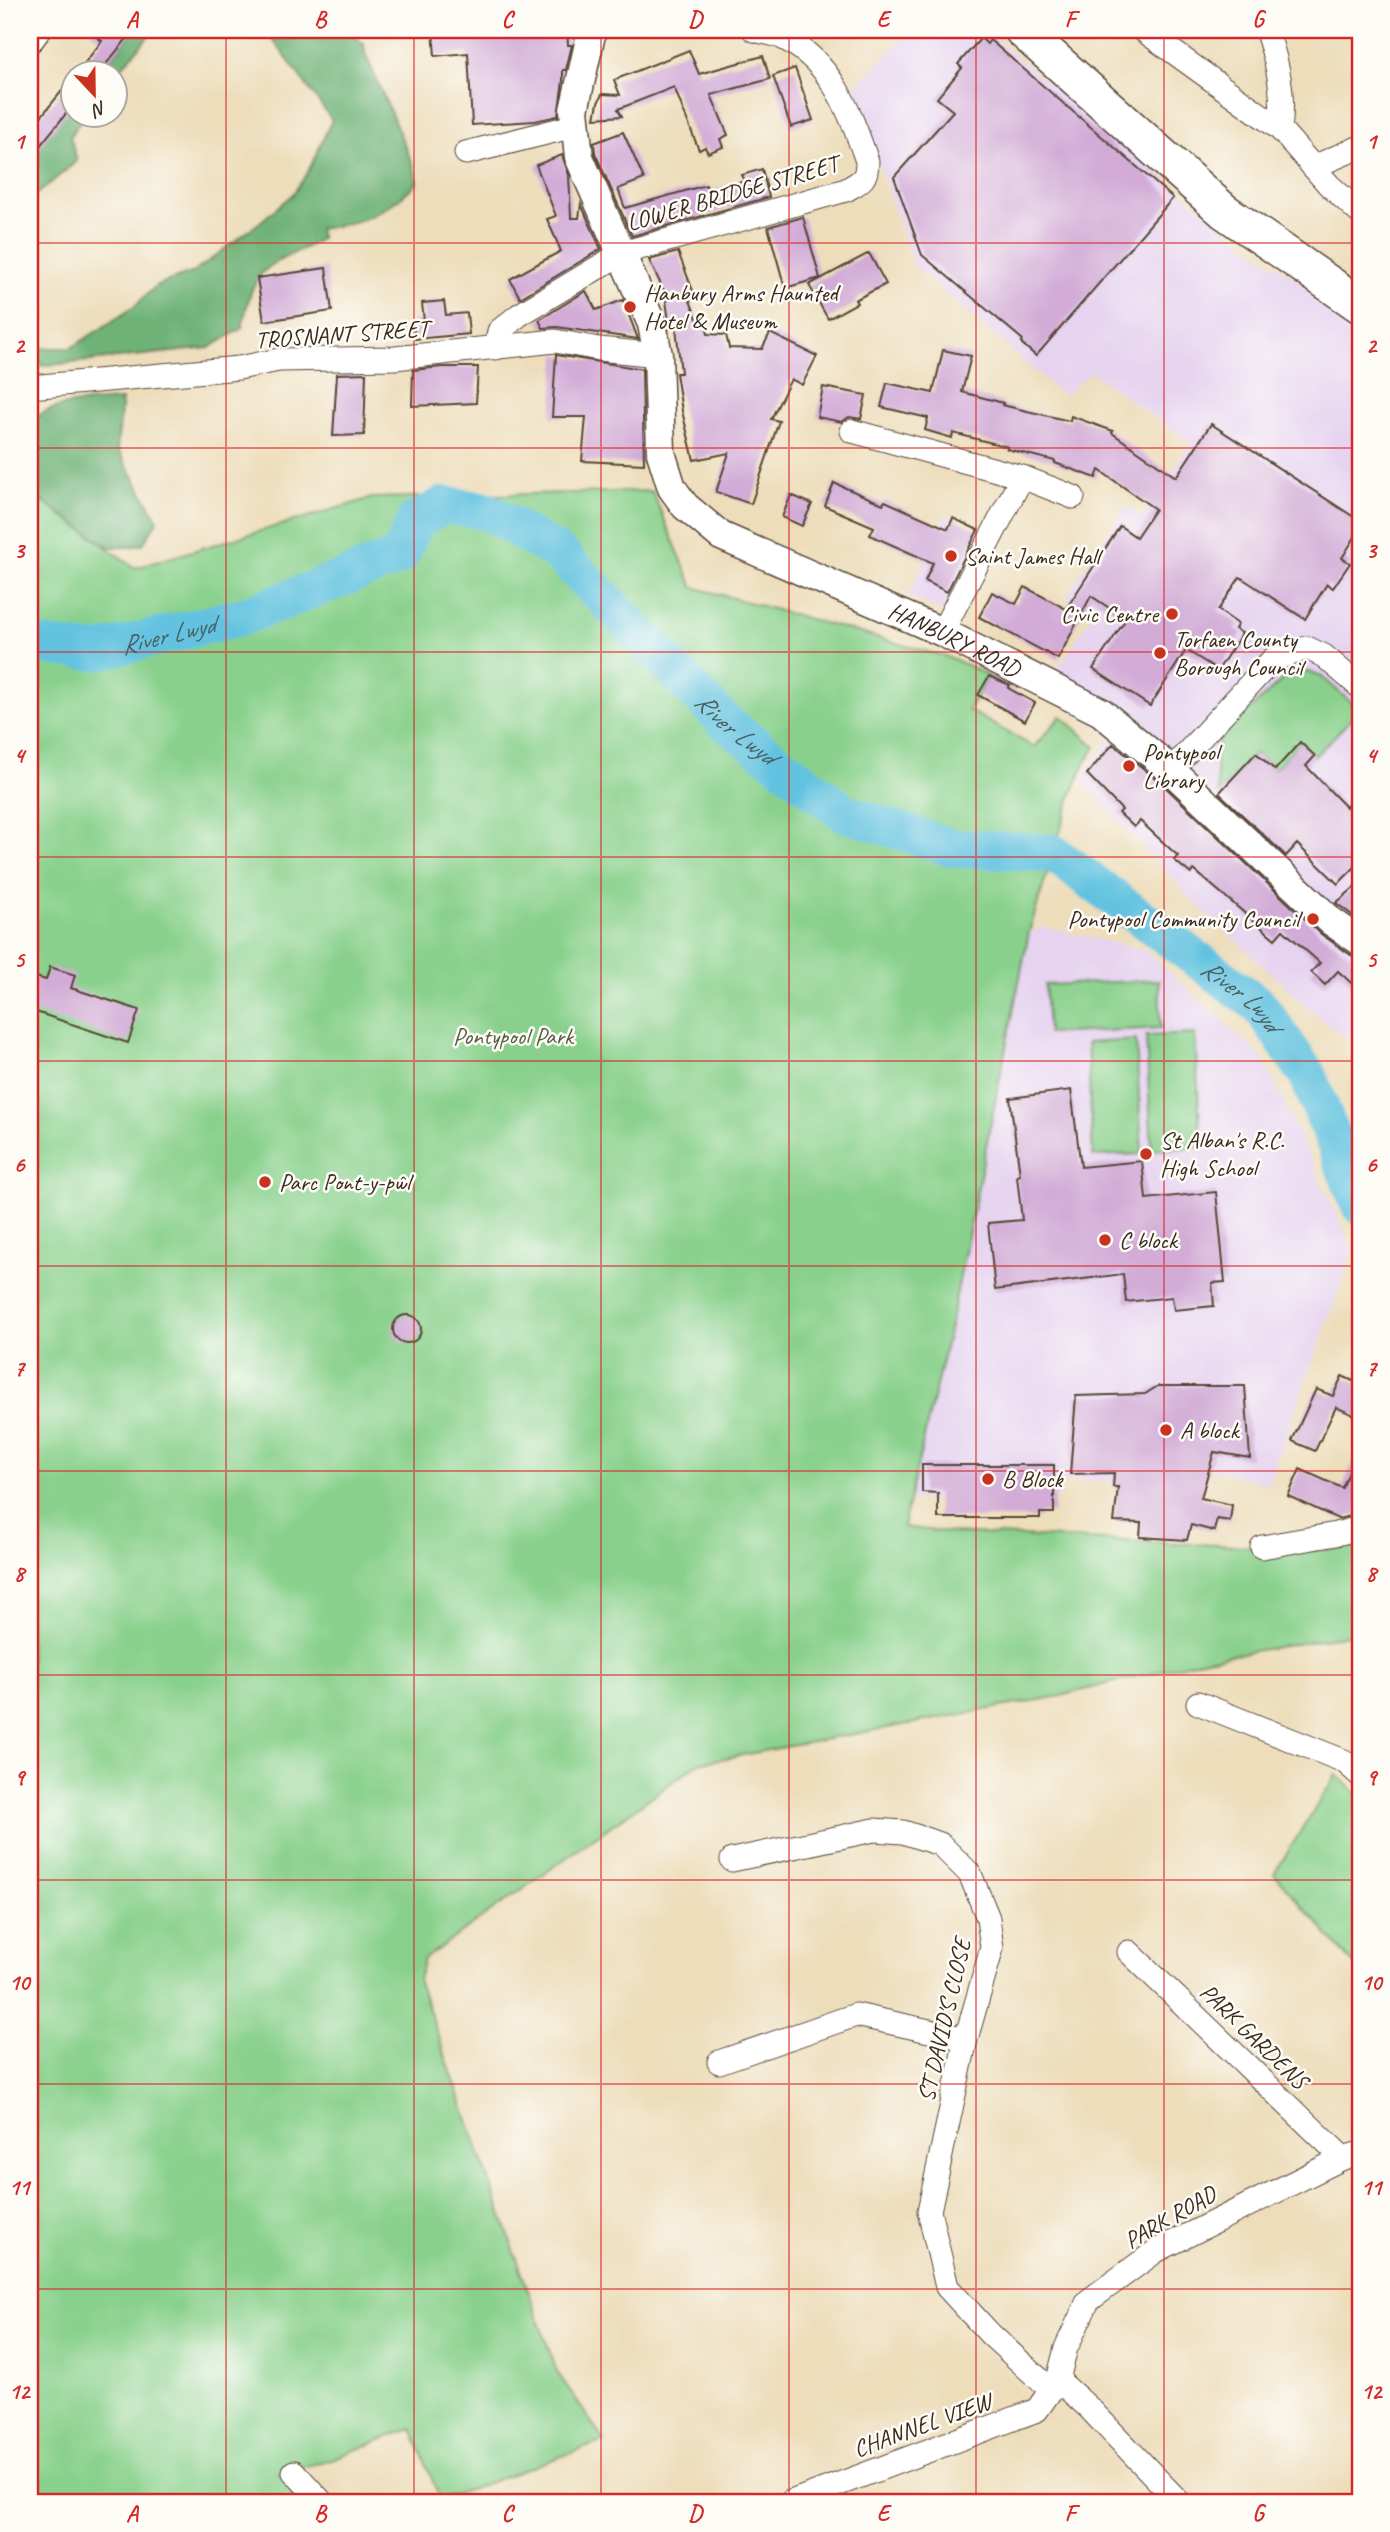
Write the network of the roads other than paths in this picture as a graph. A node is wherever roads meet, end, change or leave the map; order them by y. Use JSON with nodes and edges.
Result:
{"nodes":[{"id":1,"x":36,"y":30,"type":"edge"},
{"id":2,"x":754,"y":30,"type":"edge"},
{"id":3,"x":1022,"y":30,"type":"edge"},
{"id":4,"x":1143,"y":30,"type":"edge"},
{"id":5,"x":1265,"y":30,"type":"edge"},
{"id":6,"x":593,"y":37,"type":"edge"},
{"id":7,"x":30,"y":38,"type":"edge"},
{"id":8,"x":574,"y":126,"type":"junction"},
{"id":9,"x":1280,"y":129,"type":"junction"},
{"id":10,"x":1360,"y":147,"type":"edge"},
{"id":11,"x":466,"y":153,"type":"dead end"},
{"id":12,"x":1313,"y":167,"type":"junction"},
{"id":13,"x":1360,"y":213,"type":"edge"},
{"id":14,"x":622,"y":253,"type":"junction"},
{"id":15,"x":1360,"y":305,"type":"edge"},
{"id":16,"x":496,"y":348,"type":"junction"},
{"id":17,"x":658,"y":355,"type":"junction"},
{"id":18,"x":30,"y":387,"type":"edge"},
{"id":19,"x":852,"y":431,"type":"dead end"},
{"id":20,"x":1022,"y":477,"type":"junction"},
{"id":21,"x":1073,"y":497,"type":"dead end"},
{"id":22,"x":943,"y":632,"type":"junction"},
{"id":23,"x":1360,"y":687,"type":"edge"},
{"id":24,"x":1171,"y":770,"type":"junction"},
{"id":25,"x":1360,"y":941,"type":"edge"},
{"id":26,"x":1360,"y":1528,"type":"edge"},
{"id":27,"x":1262,"y":1547,"type":"dead end"},
{"id":28,"x":1198,"y":1703,"type":"dead end"},
{"id":29,"x":1360,"y":1775,"type":"edge"},
{"id":30,"x":732,"y":1860,"type":"dead end"},
{"id":31,"x":1129,"y":1952,"type":"dead end"},
{"id":32,"x":966,"y":2039,"type":"junction"},
{"id":33,"x":719,"y":2062,"type":"dead end"},
{"id":34,"x":1352,"y":2156,"type":"edge"},
{"id":35,"x":1055,"y":2385,"type":"junction"},
{"id":36,"x":294,"y":2472,"type":"dead end"},
{"id":37,"x":322,"y":2502,"type":"edge"},
{"id":38,"x":791,"y":2502,"type":"edge"},
{"id":39,"x":1179,"y":2502,"type":"edge"}],
"edges":[{"from":1,"to":7,"type":"street"},
{"from":2,"to":14,"type":"street","name":"LOWER BRIDGE STREET"},
{"from":3,"to":15,"type":"main road"},
{"from":4,"to":9,"type":"street"},
{"from":5,"to":9,"type":"street"},
{"from":6,"to":8,"type":"street","name":"HANBURY ROAD"},
{"from":8,"to":11,"type":"street"},
{"from":8,"to":14,"type":"street","name":"HANBURY ROAD"},
{"from":9,"to":12,"type":"street"},
{"from":10,"to":12,"type":"street"},
{"from":12,"to":13,"type":"street"},
{"from":14,"to":16,"type":"street","name":"LOWER BRIDGE STREET"},
{"from":14,"to":17,"type":"street","name":"HANBURY ROAD"},
{"from":16,"to":17,"type":"street","name":"TROSNANT STREET"},
{"from":16,"to":18,"type":"street","name":"TROSNANT STREET"},
{"from":17,"to":22,"type":"street","name":"HANBURY ROAD"},
{"from":19,"to":20,"type":"street"},
{"from":20,"to":21,"type":"street"},
{"from":20,"to":22,"type":"street"},
{"from":22,"to":24,"type":"street","name":"HANBURY ROAD"},
{"from":23,"to":24,"type":"street"},
{"from":24,"to":25,"type":"street","name":"HANBURY ROAD"},
{"from":26,"to":27,"type":"street"},
{"from":28,"to":29,"type":"street"},
{"from":30,"to":32,"type":"street","name":"ST DAVID'S CLOSE"},
{"from":31,"to":34,"type":"street","name":"PARK GARDENS"},
{"from":32,"to":33,"type":"street"},
{"from":32,"to":35,"type":"street","name":"ST DAVID'S CLOSE"},
{"from":34,"to":35,"type":"street","name":"PARK ROAD"},
{"from":35,"to":38,"type":"street","name":"CHANNEL VIEW"},
{"from":35,"to":39,"type":"street","name":"ST DAVID'S CLOSE"},
{"from":36,"to":37,"type":"street"}]}
